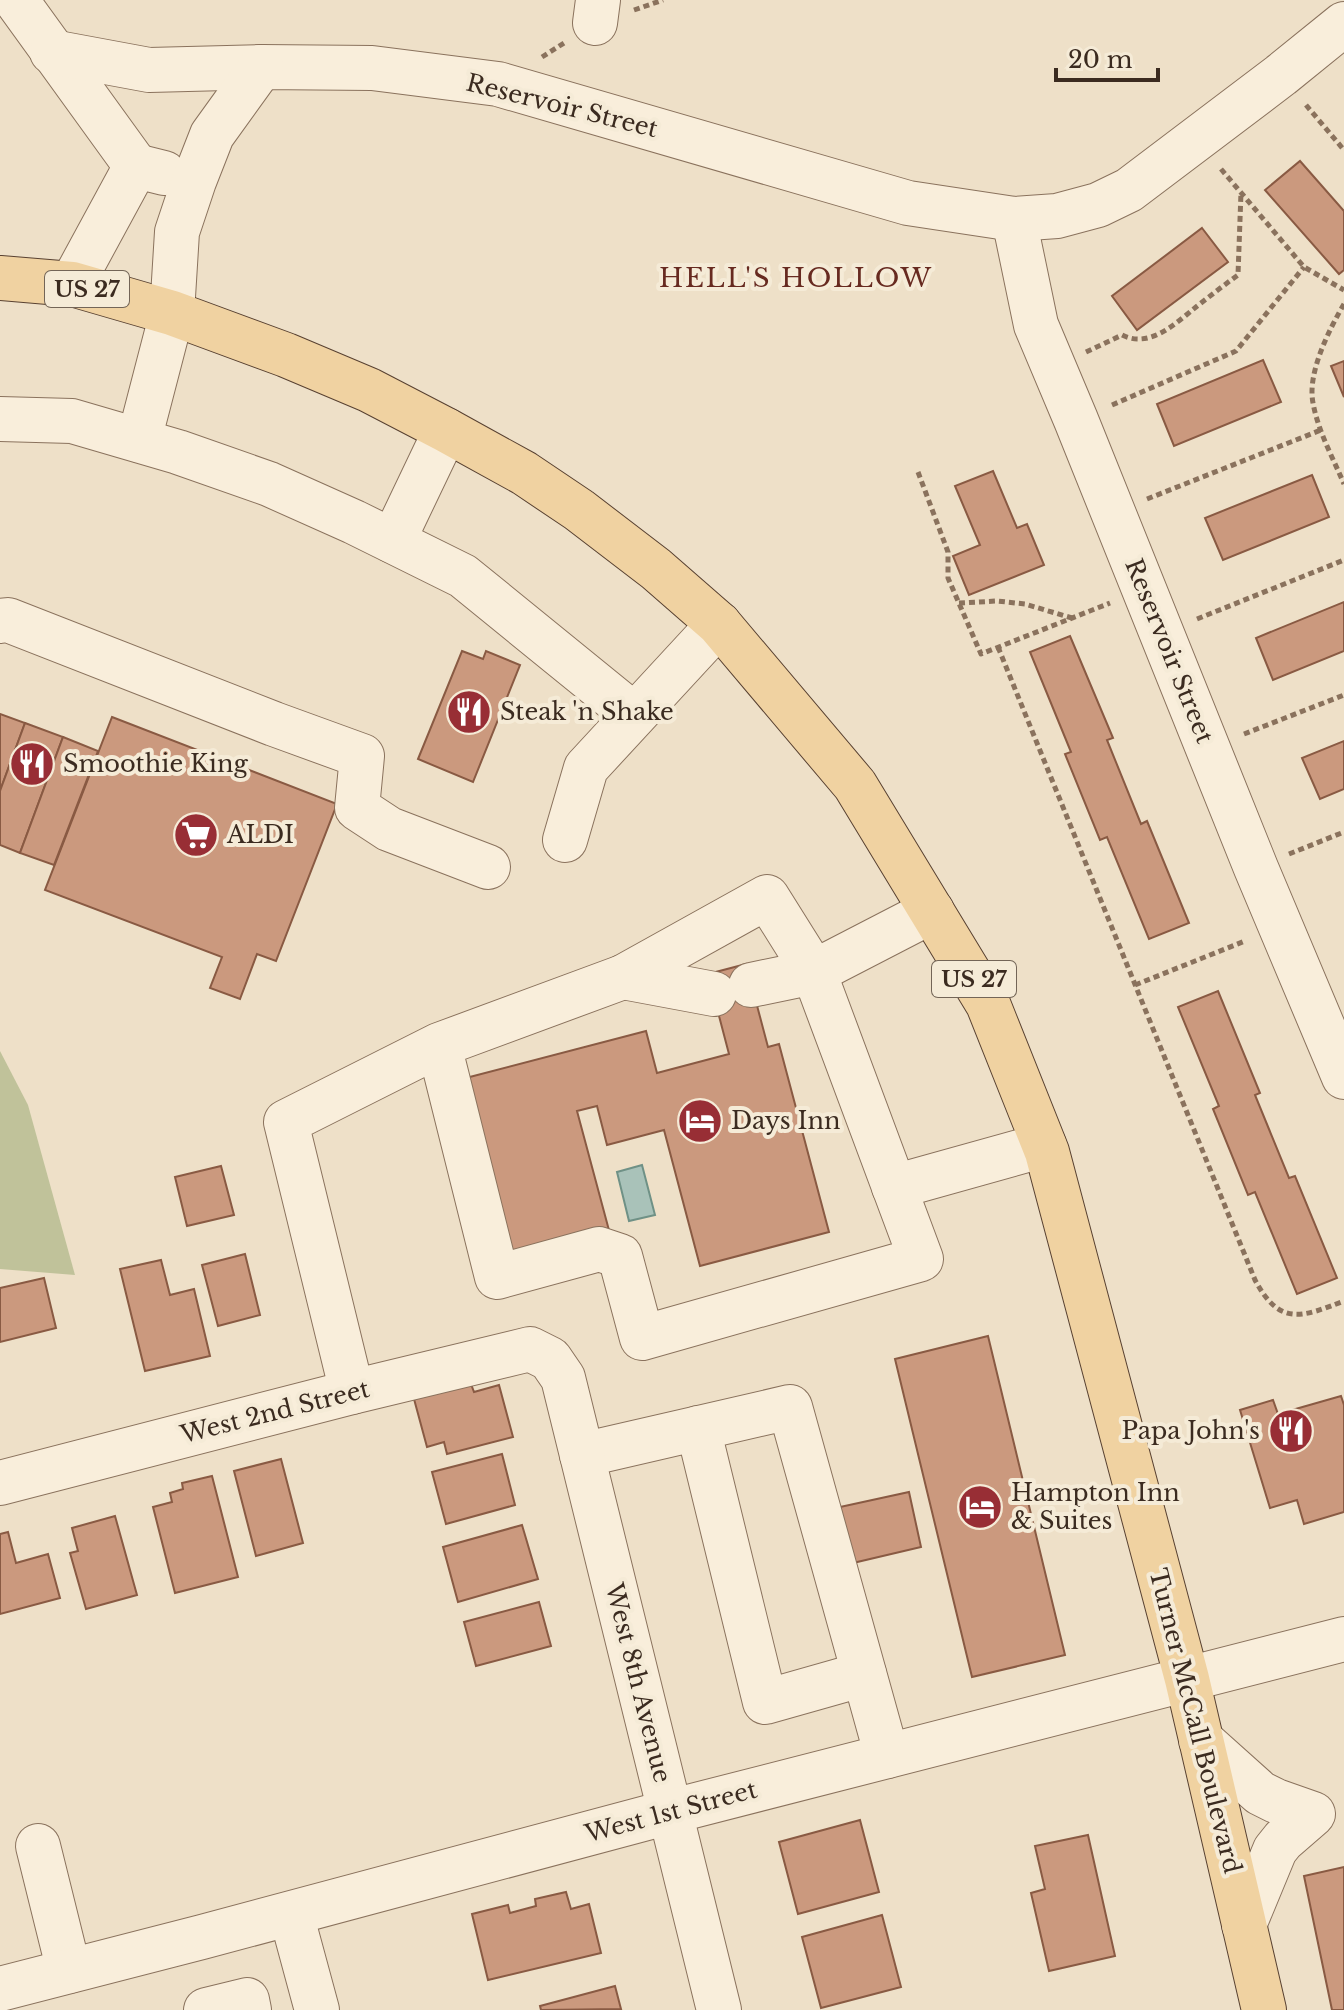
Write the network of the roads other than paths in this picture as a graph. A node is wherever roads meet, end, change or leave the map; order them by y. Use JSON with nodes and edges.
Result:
{"nodes":[{"id":1,"x":16,"y":0,"type":"edge"},
{"id":2,"x":1344,"y":24,"type":"edge"},
{"id":3,"x":52,"y":52,"type":"junction"},
{"id":4,"x":261,"y":67,"type":"junction"},
{"id":5,"x":136,"y":166,"type":"junction"},
{"id":6,"x":194,"y":181,"type":"junction"},
{"id":7,"x":1014,"y":219,"type":"junction"},
{"id":8,"x":0,"y":278,"type":"edge"},
{"id":9,"x":72,"y":284,"type":"junction"},
{"id":10,"x":172,"y":313,"type":"junction"},
{"id":11,"x":0,"y":419,"type":"edge"},
{"id":12,"x":446,"y":430,"type":"junction"},
{"id":13,"x":139,"y":440,"type":"junction"},
{"id":14,"x":393,"y":541,"type":"junction"},
{"id":15,"x":0,"y":621,"type":"edge"},
{"id":16,"x":719,"y":624,"type":"junction"},
{"id":17,"x":634,"y":715,"type":"junction"},
{"id":18,"x":565,"y":840,"type":"dead end"},
{"id":19,"x":488,"y":867,"type":"dead end"},
{"id":20,"x":932,"y":911,"type":"junction"},
{"id":21,"x":814,"y":972,"type":"junction"},
{"id":22,"x":623,"y":977,"type":"junction"},
{"id":23,"x":439,"y":1045,"type":"junction"},
{"id":24,"x":1344,"y":1077,"type":"edge"},
{"id":25,"x":1044,"y":1145,"type":"junction"},
{"id":26,"x":894,"y":1187,"type":"junction"},
{"id":27,"x":550,"y":1359,"type":"joint"},
{"id":28,"x":352,"y":1392,"type":"junction"},
{"id":29,"x":698,"y":1428,"type":"junction"},
{"id":30,"x":582,"y":1455,"type":"junction"},
{"id":31,"x":0,"y":1483,"type":"edge"},
{"id":32,"x":1344,"y":1639,"type":"edge"},
{"id":33,"x":864,"y":1674,"type":"junction"},
{"id":34,"x":1187,"y":1679,"type":"junction"},
{"id":35,"x":1201,"y":1740,"type":"junction"},
{"id":36,"x":887,"y":1756,"type":"junction"},
{"id":37,"x":669,"y":1812,"type":"junction"},
{"id":38,"x":38,"y":1846,"type":"dead end"},
{"id":39,"x":291,"y":1914,"type":"junction"},
{"id":40,"x":1244,"y":1925,"type":"junction"},
{"id":41,"x":63,"y":1985,"type":"edge"},
{"id":42,"x":0,"y":1989,"type":"edge"},
{"id":43,"x":1257,"y":2008,"type":"edge"},
{"id":44,"x":206,"y":2010,"type":"edge"},
{"id":45,"x":249,"y":2010,"type":"edge"},
{"id":46,"x":317,"y":2010,"type":"edge"},
{"id":47,"x":719,"y":2010,"type":"edge"}],
"edges":[{"from":1,"to":3,"type":"street"},
{"from":2,"to":7,"type":"street","name":"Reservoir Street"},
{"from":3,"to":4,"type":"street","name":"Reservoir Street"},
{"from":3,"to":5,"type":"street"},
{"from":4,"to":6,"type":"street"},
{"from":4,"to":7,"type":"street","name":"Reservoir Street"},
{"from":5,"to":6,"type":"street"},
{"from":5,"to":9,"type":"street"},
{"from":6,"to":10,"type":"street"},
{"from":7,"to":24,"type":"street","name":"Reservoir Street"},
{"from":8,"to":9,"type":"main road","name":"Turner McCall Boulevard","number":"US 27"},
{"from":9,"to":10,"type":"main road","name":"Turner McCall Boulevard","number":"US 27"},
{"from":10,"to":12,"type":"main road","name":"Turner McCall Boulevard","number":"US 27"},
{"from":10,"to":13,"type":"street"},
{"from":11,"to":13,"type":"street"},
{"from":12,"to":14,"type":"street"},
{"from":12,"to":16,"type":"main road","name":"Turner McCall Boulevard","number":"US 27"},
{"from":13,"to":14,"type":"street"},
{"from":14,"to":17,"type":"street"},
{"from":15,"to":19,"type":"street"},
{"from":16,"to":17,"type":"street"},
{"from":16,"to":20,"type":"main road","name":"Turner McCall Boulevard","number":"US 27"},
{"from":17,"to":18,"type":"street"},
{"from":20,"to":21,"type":"street"},
{"from":20,"to":25,"type":"main road","name":"Turner McCall Boulevard","number":"US 27"},
{"from":21,"to":22,"type":"street"},
{"from":21,"to":22,"type":"street"},
{"from":21,"to":26,"type":"street"},
{"from":22,"to":23,"type":"street"},
{"from":23,"to":26,"type":"street"},
{"from":23,"to":28,"type":"street"},
{"from":25,"to":26,"type":"street"},
{"from":25,"to":34,"type":"main road","name":"Turner McCall Boulevard","number":"US 27"},
{"from":27,"to":28,"type":"street","name":"West 2nd Street"},
{"from":27,"to":30,"type":"street","name":"West 8th Avenue"},
{"from":28,"to":31,"type":"street","name":"West 2nd Street"},
{"from":29,"to":30,"type":"street"},
{"from":29,"to":33,"type":"street"},
{"from":29,"to":33,"type":"street"},
{"from":30,"to":37,"type":"street","name":"West 8th Avenue"},
{"from":32,"to":34,"type":"street","name":"West 1st Street"},
{"from":33,"to":36,"type":"street"},
{"from":34,"to":35,"type":"main road","name":"Turner McCall Boulevard","number":"US 27"},
{"from":34,"to":36,"type":"street","name":"West 1st Street"},
{"from":35,"to":40,"type":"main road","name":"Turner McCall Boulevard","number":"US 27"},
{"from":35,"to":40,"type":"street"},
{"from":36,"to":37,"type":"street","name":"West 1st Street"},
{"from":37,"to":39,"type":"street","name":"West 1st Street"},
{"from":37,"to":47,"type":"street","name":"West 8th Avenue"},
{"from":38,"to":41,"type":"street"},
{"from":39,"to":41,"type":"street","name":"West 1st Street"},
{"from":39,"to":46,"type":"street"},
{"from":40,"to":43,"type":"main road","name":"Turner McCall Boulevard","number":"US 27"},
{"from":41,"to":42,"type":"street","name":"West 1st Street"},
{"from":44,"to":45,"type":"street"}]}
